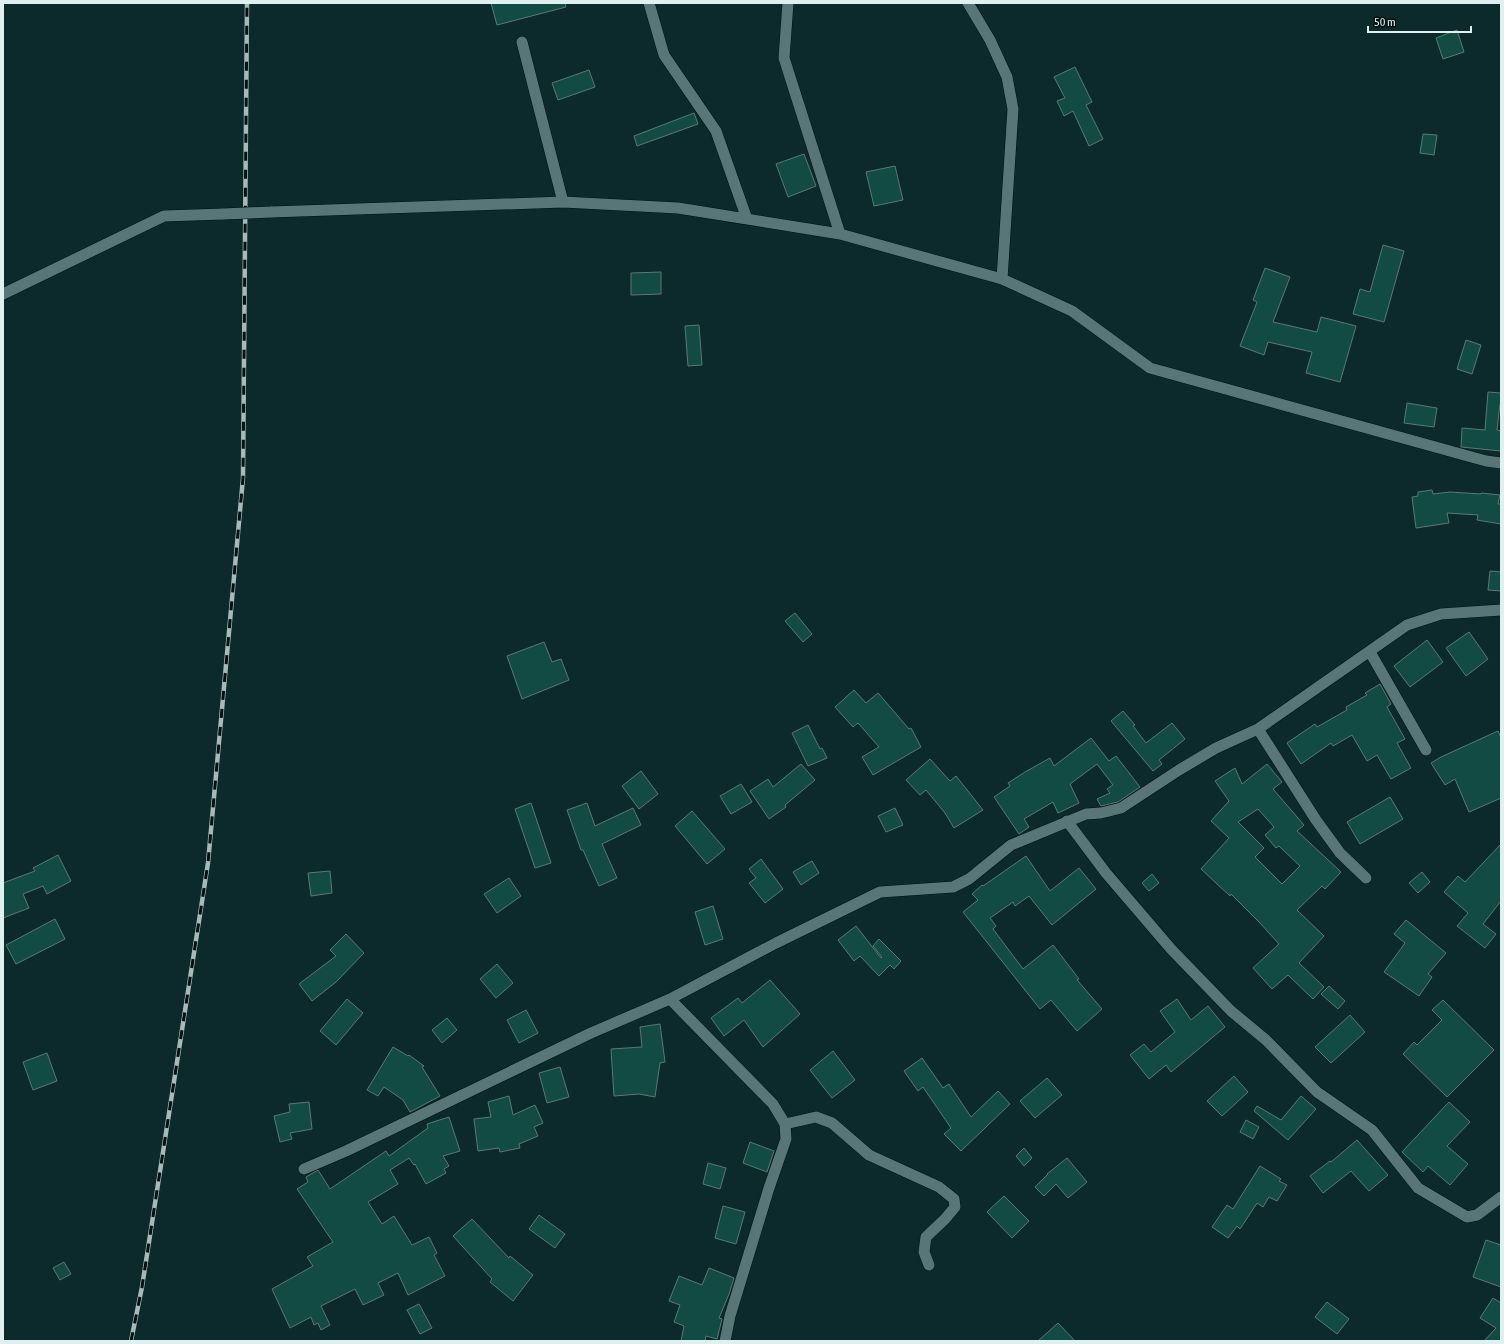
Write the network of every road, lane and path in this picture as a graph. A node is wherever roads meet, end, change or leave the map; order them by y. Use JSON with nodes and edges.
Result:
{"nodes":[{"id":1,"x":650,"y":3,"type":"edge"},
{"id":2,"x":788,"y":3,"type":"edge"},
{"id":3,"x":968,"y":3,"type":"edge"},
{"id":4,"x":522,"y":42,"type":"dead end"},
{"id":5,"x":563,"y":202,"type":"junction"},
{"id":6,"x":747,"y":219,"type":"junction"},
{"id":7,"x":840,"y":234,"type":"junction"},
{"id":8,"x":1002,"y":279,"type":"junction"},
{"id":9,"x":3,"y":294,"type":"edge"},
{"id":10,"x":1501,"y":463,"type":"edge"},
{"id":11,"x":1501,"y":610,"type":"edge"},
{"id":12,"x":1370,"y":652,"type":"junction"},
{"id":13,"x":1258,"y":729,"type":"junction"},
{"id":14,"x":1426,"y":750,"type":"dead end"},
{"id":15,"x":1067,"y":821,"type":"junction"},
{"id":16,"x":1366,"y":878,"type":"dead end"},
{"id":17,"x":670,"y":999,"type":"junction"},
{"id":18,"x":785,"y":1124,"type":"junction"},
{"id":19,"x":304,"y":1169,"type":"dead end"},
{"id":20,"x":1501,"y":1197,"type":"edge"},
{"id":21,"x":929,"y":1265,"type":"dead end"},
{"id":22,"x":725,"y":1341,"type":"edge"}],
"edges":[{"from":1,"to":6,"type":"street"},
{"from":2,"to":7,"type":"street"},
{"from":3,"to":8,"type":"street"},
{"from":4,"to":5,"type":"street"},
{"from":5,"to":6,"type":"street"},
{"from":5,"to":9,"type":"street","bridge":true},
{"from":6,"to":7,"type":"street"},
{"from":7,"to":8,"type":"street"},
{"from":8,"to":10,"type":"street"},
{"from":11,"to":12,"type":"street"},
{"from":12,"to":13,"type":"street"},
{"from":12,"to":14,"type":"street"},
{"from":13,"to":15,"type":"street"},
{"from":13,"to":16,"type":"street"},
{"from":15,"to":17,"type":"street"},
{"from":15,"to":20,"type":"street"},
{"from":17,"to":18,"type":"street"},
{"from":17,"to":19,"type":"street"},
{"from":18,"to":21,"type":"street"},
{"from":18,"to":22,"type":"street"}]}
